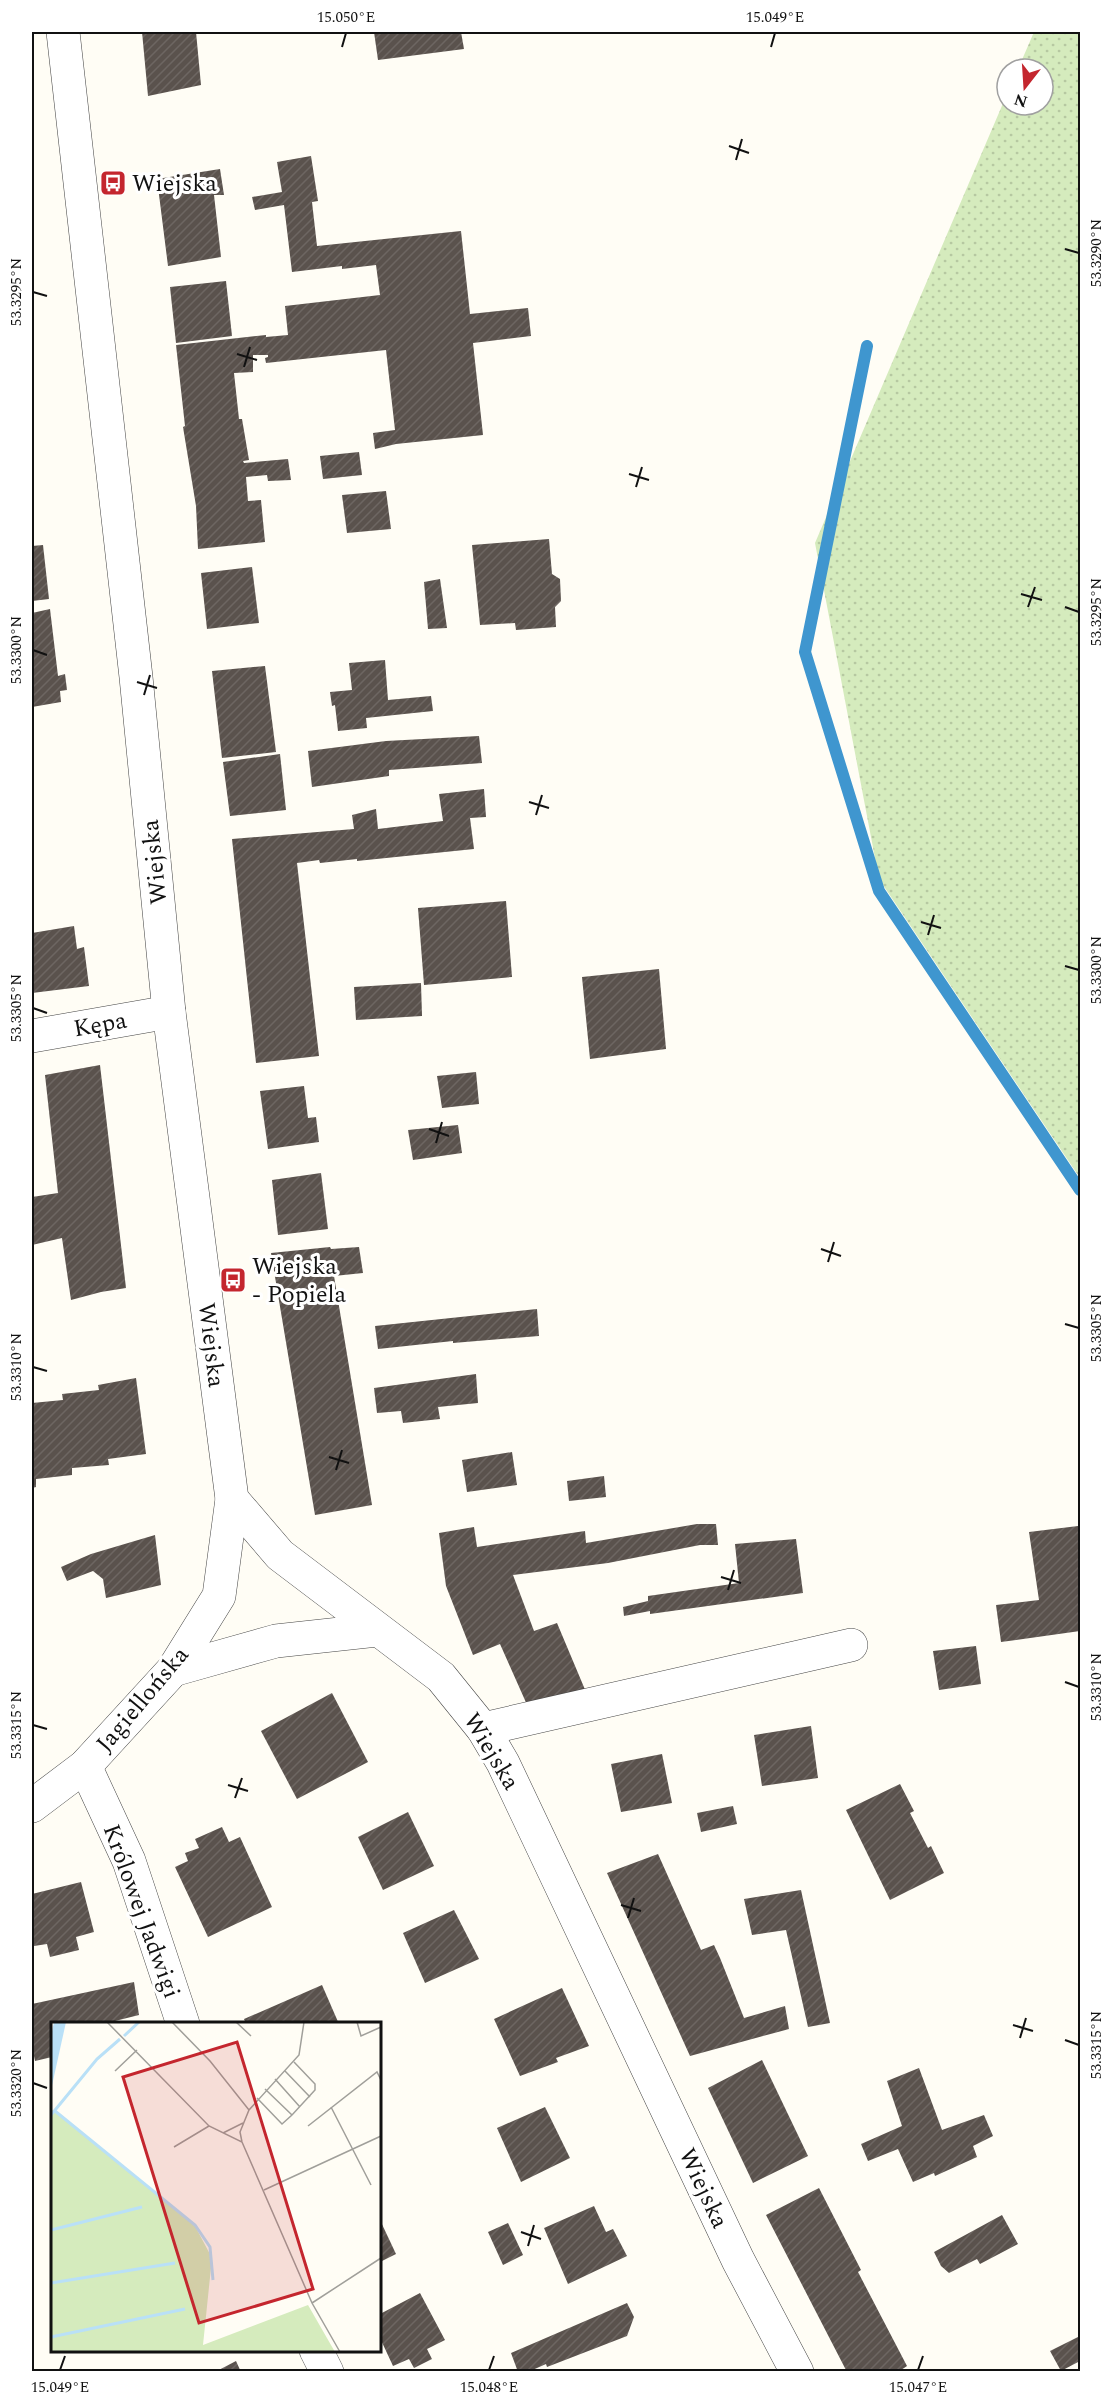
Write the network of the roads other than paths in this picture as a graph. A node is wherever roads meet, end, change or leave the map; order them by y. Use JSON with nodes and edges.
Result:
{"nodes":[{"id":1,"x":63,"y":32,"type":"edge"},
{"id":2,"x":169,"y":1012,"type":"junction"},
{"id":3,"x":32,"y":1036,"type":"edge"},
{"id":4,"x":232,"y":1499,"type":"junction"},
{"id":5,"x":377,"y":1630,"type":"junction"},
{"id":6,"x":851,"y":1646,"type":"dead end"},
{"id":7,"x":173,"y":1670,"type":"junction"},
{"id":8,"x":483,"y":1729,"type":"junction"},
{"id":9,"x":85,"y":1766,"type":"junction"},
{"id":10,"x":32,"y":1806,"type":"edge"},
{"id":11,"x":182,"y":2022,"type":"edge"},
{"id":12,"x":317,"y":2352,"type":"edge"},
{"id":13,"x":327,"y":2372,"type":"edge"},
{"id":14,"x":797,"y":2372,"type":"edge"}],
"edges":[{"from":1,"to":2,"type":"street","name":"Wiejska"},
{"from":2,"to":3,"type":"street","name":"Kępa"},
{"from":2,"to":4,"type":"street","name":"Wiejska"},
{"from":4,"to":5,"type":"street","name":"Wiejska"},
{"from":4,"to":7,"type":"street","name":"Jagiellońska"},
{"from":5,"to":7,"type":"street"},
{"from":5,"to":8,"type":"street","name":"Wiejska"},
{"from":6,"to":8,"type":"street"},
{"from":7,"to":9,"type":"street","name":"Jagiellońska"},
{"from":8,"to":14,"type":"street","name":"Wiejska"},
{"from":9,"to":10,"type":"street","name":"Jagiellońska"},
{"from":9,"to":11,"type":"street","name":"Królowej Jadwigi"},
{"from":12,"to":13,"type":"street"}]}
